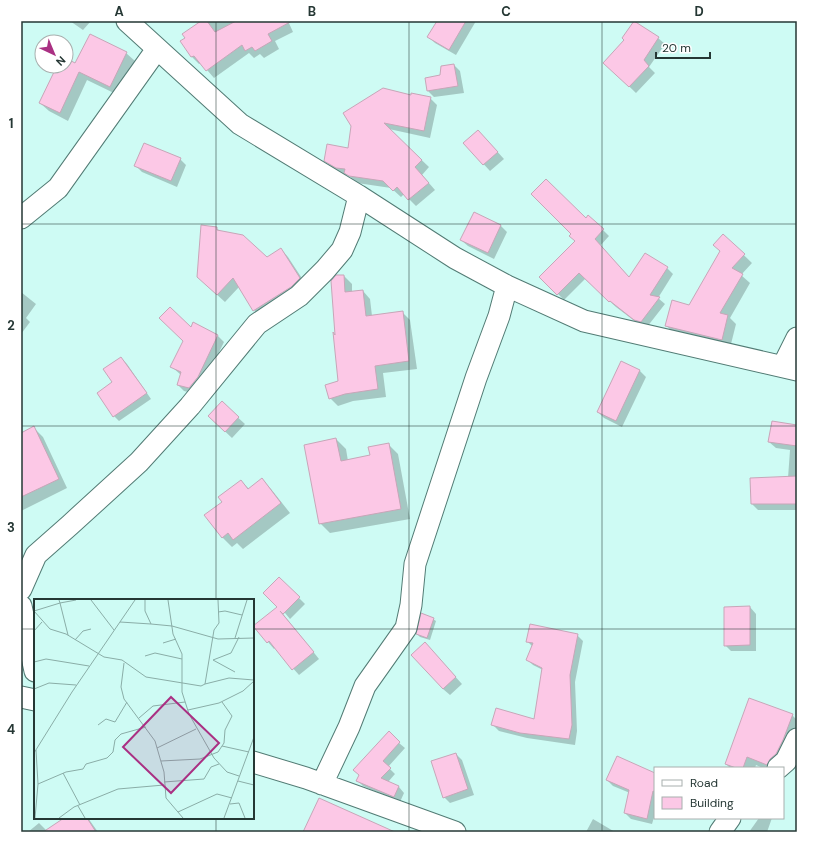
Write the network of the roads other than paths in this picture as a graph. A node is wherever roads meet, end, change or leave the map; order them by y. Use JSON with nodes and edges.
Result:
{"nodes":[{"id":1,"x":127,"y":21,"type":"edge"},
{"id":2,"x":157,"y":49,"type":"junction"},
{"id":3,"x":359,"y":196,"type":"junction"},
{"id":4,"x":21,"y":218,"type":"edge"},
{"id":5,"x":507,"y":286,"type":"junction"},
{"id":6,"x":797,"y":338,"type":"edge"},
{"id":7,"x":790,"y":368,"type":"edge"},
{"id":8,"x":21,"y":589,"type":"edge"},
{"id":9,"x":21,"y":606,"type":"edge"},
{"id":10,"x":34,"y":666,"type":"edge"},
{"id":11,"x":21,"y":697,"type":"edge"},
{"id":12,"x":34,"y":700,"type":"edge"},
{"id":13,"x":797,"y":739,"type":"edge"},
{"id":14,"x":254,"y":762,"type":"edge"},
{"id":15,"x":779,"y":767,"type":"edge"},
{"id":16,"x":322,"y":784,"type":"junction"},
{"id":17,"x":729,"y":819,"type":"edge"},
{"id":18,"x":455,"y":832,"type":"edge"},
{"id":19,"x":720,"y":832,"type":"edge"}],
"edges":[{"from":1,"to":2,"type":"street"},
{"from":2,"to":3,"type":"street"},
{"from":2,"to":4,"type":"street"},
{"from":3,"to":5,"type":"street"},
{"from":3,"to":8,"type":"street"},
{"from":5,"to":7,"type":"street"},
{"from":5,"to":16,"type":"street"},
{"from":6,"to":7,"type":"street"},
{"from":9,"to":10,"type":"street"},
{"from":11,"to":12,"type":"street"},
{"from":13,"to":15,"type":"street"},
{"from":14,"to":16,"type":"street"},
{"from":16,"to":18,"type":"street"},
{"from":17,"to":19,"type":"street"}]}
